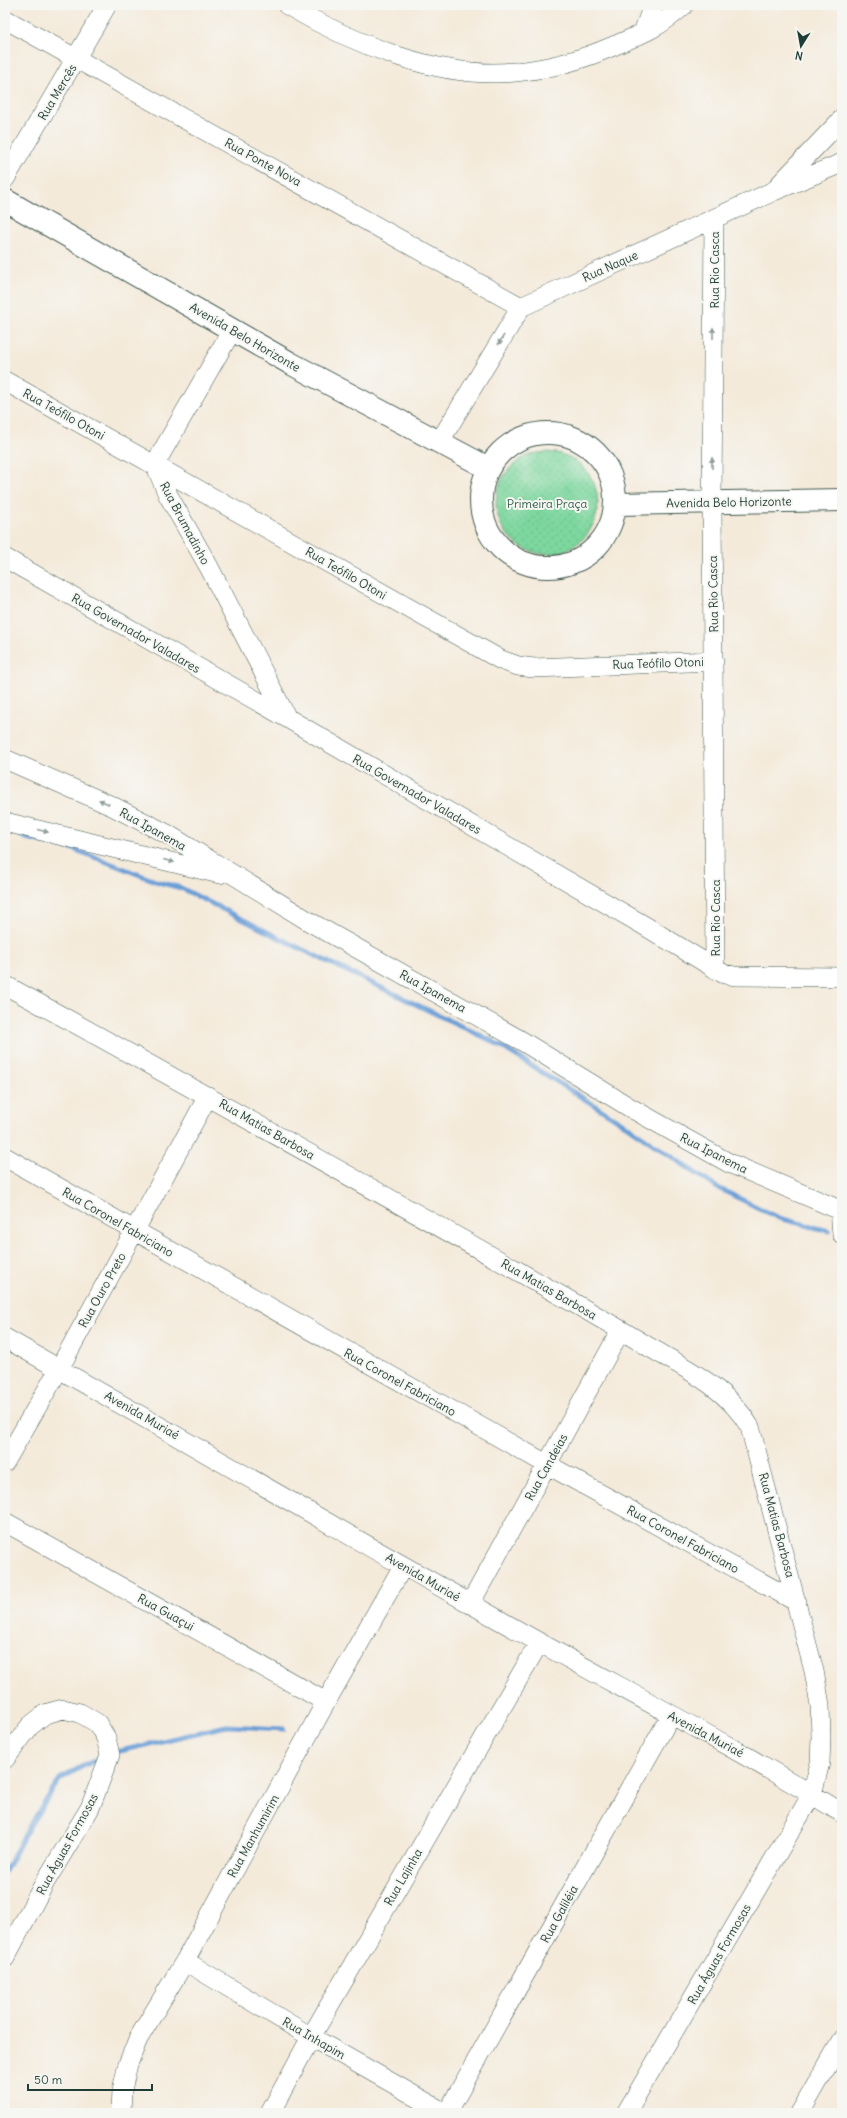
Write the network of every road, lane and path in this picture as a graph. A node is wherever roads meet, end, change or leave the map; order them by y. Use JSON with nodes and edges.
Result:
{"nodes":[{"id":1,"x":108,"y":5,"type":"edge"},
{"id":2,"x":286,"y":5,"type":"edge"},
{"id":3,"x":653,"y":5,"type":"edge"},
{"id":4,"x":684,"y":5,"type":"edge"},
{"id":5,"x":5,"y":19,"type":"edge"},
{"id":6,"x":643,"y":33,"type":"junction"},
{"id":7,"x":78,"y":58,"type":"junction"},
{"id":8,"x":842,"y":119,"type":"edge"},
{"id":9,"x":842,"y":163,"type":"edge"},
{"id":10,"x":5,"y":179,"type":"edge"},
{"id":11,"x":774,"y":191,"type":"junction"},
{"id":12,"x":5,"y":200,"type":"edge"},
{"id":13,"x":714,"y":219,"type":"junction"},
{"id":14,"x":521,"y":307,"type":"junction"},
{"id":15,"x":232,"y":330,"type":"junction"},
{"id":16,"x":5,"y":381,"type":"edge"},
{"id":17,"x":440,"y":441,"type":"junction"},
{"id":18,"x":155,"y":464,"type":"junction"},
{"id":19,"x":488,"y":468,"type":"junction"},
{"id":20,"x":842,"y":500,"type":"edge"},
{"id":21,"x":712,"y":502,"type":"junction"},
{"id":22,"x":616,"y":504,"type":"junction"},
{"id":23,"x":5,"y":558,"type":"edge"},
{"id":24,"x":714,"y":661,"type":"junction"},
{"id":25,"x":287,"y":718,"type":"junction"},
{"id":26,"x":5,"y":759,"type":"edge"},
{"id":27,"x":5,"y":822,"type":"edge"},
{"id":28,"x":235,"y":877,"type":"junction"},
{"id":29,"x":715,"y":970,"type":"junction"},
{"id":30,"x":842,"y":977,"type":"edge"},
{"id":31,"x":5,"y":985,"type":"edge"},
{"id":32,"x":208,"y":1096,"type":"junction"},
{"id":33,"x":5,"y":1157,"type":"edge"},
{"id":34,"x":841,"y":1210,"type":"edge"},
{"id":35,"x":134,"y":1232,"type":"junction"},
{"id":36,"x":842,"y":1234,"type":"edge"},
{"id":37,"x":621,"y":1330,"type":"junction"},
{"id":38,"x":5,"y":1338,"type":"edge"},
{"id":39,"x":59,"y":1369,"type":"junction"},
{"id":40,"x":5,"y":1462,"type":"edge"},
{"id":41,"x":548,"y":1465,"type":"junction"},
{"id":42,"x":5,"y":1522,"type":"edge"},
{"id":43,"x":403,"y":1566,"type":"junction"},
{"id":44,"x":797,"y":1602,"type":"junction"},
{"id":45,"x":470,"y":1604,"type":"junction"},
{"id":46,"x":539,"y":1643,"type":"junction"},
{"id":47,"x":326,"y":1702,"type":"junction"},
{"id":48,"x":672,"y":1715,"type":"junction"},
{"id":49,"x":5,"y":1759,"type":"edge"},
{"id":50,"x":812,"y":1794,"type":"junction"},
{"id":51,"x":842,"y":1813,"type":"edge"},
{"id":52,"x":5,"y":1958,"type":"edge"},
{"id":53,"x":185,"y":1961,"type":"junction"},
{"id":54,"x":311,"y":2037,"type":"junction"},
{"id":55,"x":842,"y":2040,"type":"edge"},
{"id":56,"x":121,"y":2113,"type":"edge"},
{"id":57,"x":270,"y":2113,"type":"edge"},
{"id":58,"x":446,"y":2113,"type":"edge"},
{"id":59,"x":626,"y":2113,"type":"edge"},
{"id":60,"x":800,"y":2113,"type":"edge"}],
"edges":[{"from":1,"to":7,"type":"street","name":"Rua Mercês"},
{"from":2,"to":6,"type":"street"},
{"from":3,"to":6,"type":"street"},
{"from":4,"to":6,"type":"street"},
{"from":5,"to":7,"type":"street","name":"Rua Ponte Nova"},
{"from":7,"to":10,"type":"street","name":"Rua Mercês"},
{"from":7,"to":14,"type":"street","name":"Rua Ponte Nova"},
{"from":8,"to":11,"type":"street"},
{"from":9,"to":11,"type":"street","name":"Rua Naque"},
{"from":11,"to":13,"type":"street","name":"Rua Naque"},
{"from":12,"to":15,"type":"street","name":"Avenida Belo Horizonte"},
{"from":13,"to":14,"type":"street","name":"Rua Naque"},
{"from":21,"to":13,"type":"street","name":"Rua Rio Casca","one_way":true},
{"from":14,"to":17,"type":"street","one_way":true},
{"from":15,"to":17,"type":"street","name":"Avenida Belo Horizonte"},
{"from":15,"to":18,"type":"street"},
{"from":16,"to":18,"type":"street","name":"Rua Teófilo Otoni"},
{"from":17,"to":19,"type":"street","name":"Avenida Belo Horizonte"},
{"from":18,"to":24,"type":"street","name":"Rua Teófilo Otoni"},
{"from":18,"to":25,"type":"street","name":"Rua Brumadinho"},
{"from":19,"to":22,"type":"street"},
{"from":19,"to":22,"type":"street"},
{"from":20,"to":21,"type":"street","name":"Avenida Belo Horizonte"},
{"from":21,"to":22,"type":"street","name":"Avenida Belo Horizonte"},
{"from":21,"to":24,"type":"street","name":"Rua Rio Casca"},
{"from":23,"to":25,"type":"street","name":"Rua Governador Valadares"},
{"from":24,"to":29,"type":"street","name":"Rua Rio Casca"},
{"from":25,"to":29,"type":"street","name":"Rua Governador Valadares"},
{"from":28,"to":26,"type":"street","name":"Rua Ipanema","one_way":true},
{"from":27,"to":28,"type":"street","one_way":true},
{"from":28,"to":34,"type":"street","name":"Rua Ipanema"},
{"from":29,"to":30,"type":"street","name":"Rua Governador Valadares"},
{"from":31,"to":32,"type":"street","name":"Rua Matias Barbosa"},
{"from":32,"to":35,"type":"street","name":"Rua Ouro Preto"},
{"from":32,"to":37,"type":"street","name":"Rua Matias Barbosa"},
{"from":33,"to":35,"type":"street","name":"Rua Coronel Fabriciano"},
{"from":34,"to":36,"type":"street","name":"Rua Ipanema"},
{"from":35,"to":39,"type":"street","name":"Rua Ouro Preto"},
{"from":35,"to":41,"type":"street","name":"Rua Coronel Fabriciano"},
{"from":37,"to":41,"type":"street","name":"Rua Candeias"},
{"from":37,"to":44,"type":"street","name":"Rua Matias Barbosa"},
{"from":38,"to":39,"type":"street","name":"Avenida Muriaé"},
{"from":39,"to":40,"type":"street","name":"Rua Ouro Preto"},
{"from":39,"to":43,"type":"street","name":"Avenida Muriaé"},
{"from":41,"to":44,"type":"street","name":"Rua Coronel Fabriciano"},
{"from":41,"to":45,"type":"street","name":"Rua Candeias"},
{"from":42,"to":47,"type":"street","name":"Rua Guaçui"},
{"from":43,"to":45,"type":"street","name":"Avenida Muriaé"},
{"from":43,"to":47,"type":"street","name":"Rua Manhumirim"},
{"from":44,"to":50,"type":"street","name":"Rua Matias Barbosa"},
{"from":45,"to":46,"type":"street","name":"Avenida Muriaé"},
{"from":46,"to":48,"type":"street","name":"Avenida Muriaé"},
{"from":46,"to":54,"type":"street","name":"Rua Lajinha"},
{"from":47,"to":53,"type":"street","name":"Rua Manhumirim"},
{"from":48,"to":50,"type":"street","name":"Avenida Muriaé"},
{"from":48,"to":58,"type":"street","name":"Rua Galiléia"},
{"from":49,"to":52,"type":"street","name":"Rua Águas Formosas"},
{"from":50,"to":51,"type":"street","name":"Avenida Muriaé"},
{"from":50,"to":59,"type":"street","name":"Rua Águas Formosas"},
{"from":53,"to":54,"type":"street","name":"Rua Inhapim"},
{"from":53,"to":56,"type":"street","name":"Rua Manhumirim"},
{"from":54,"to":57,"type":"street","name":"Rua Lajinha"},
{"from":54,"to":58,"type":"street","name":"Rua Inhapim"},
{"from":55,"to":60,"type":"street"}]}
